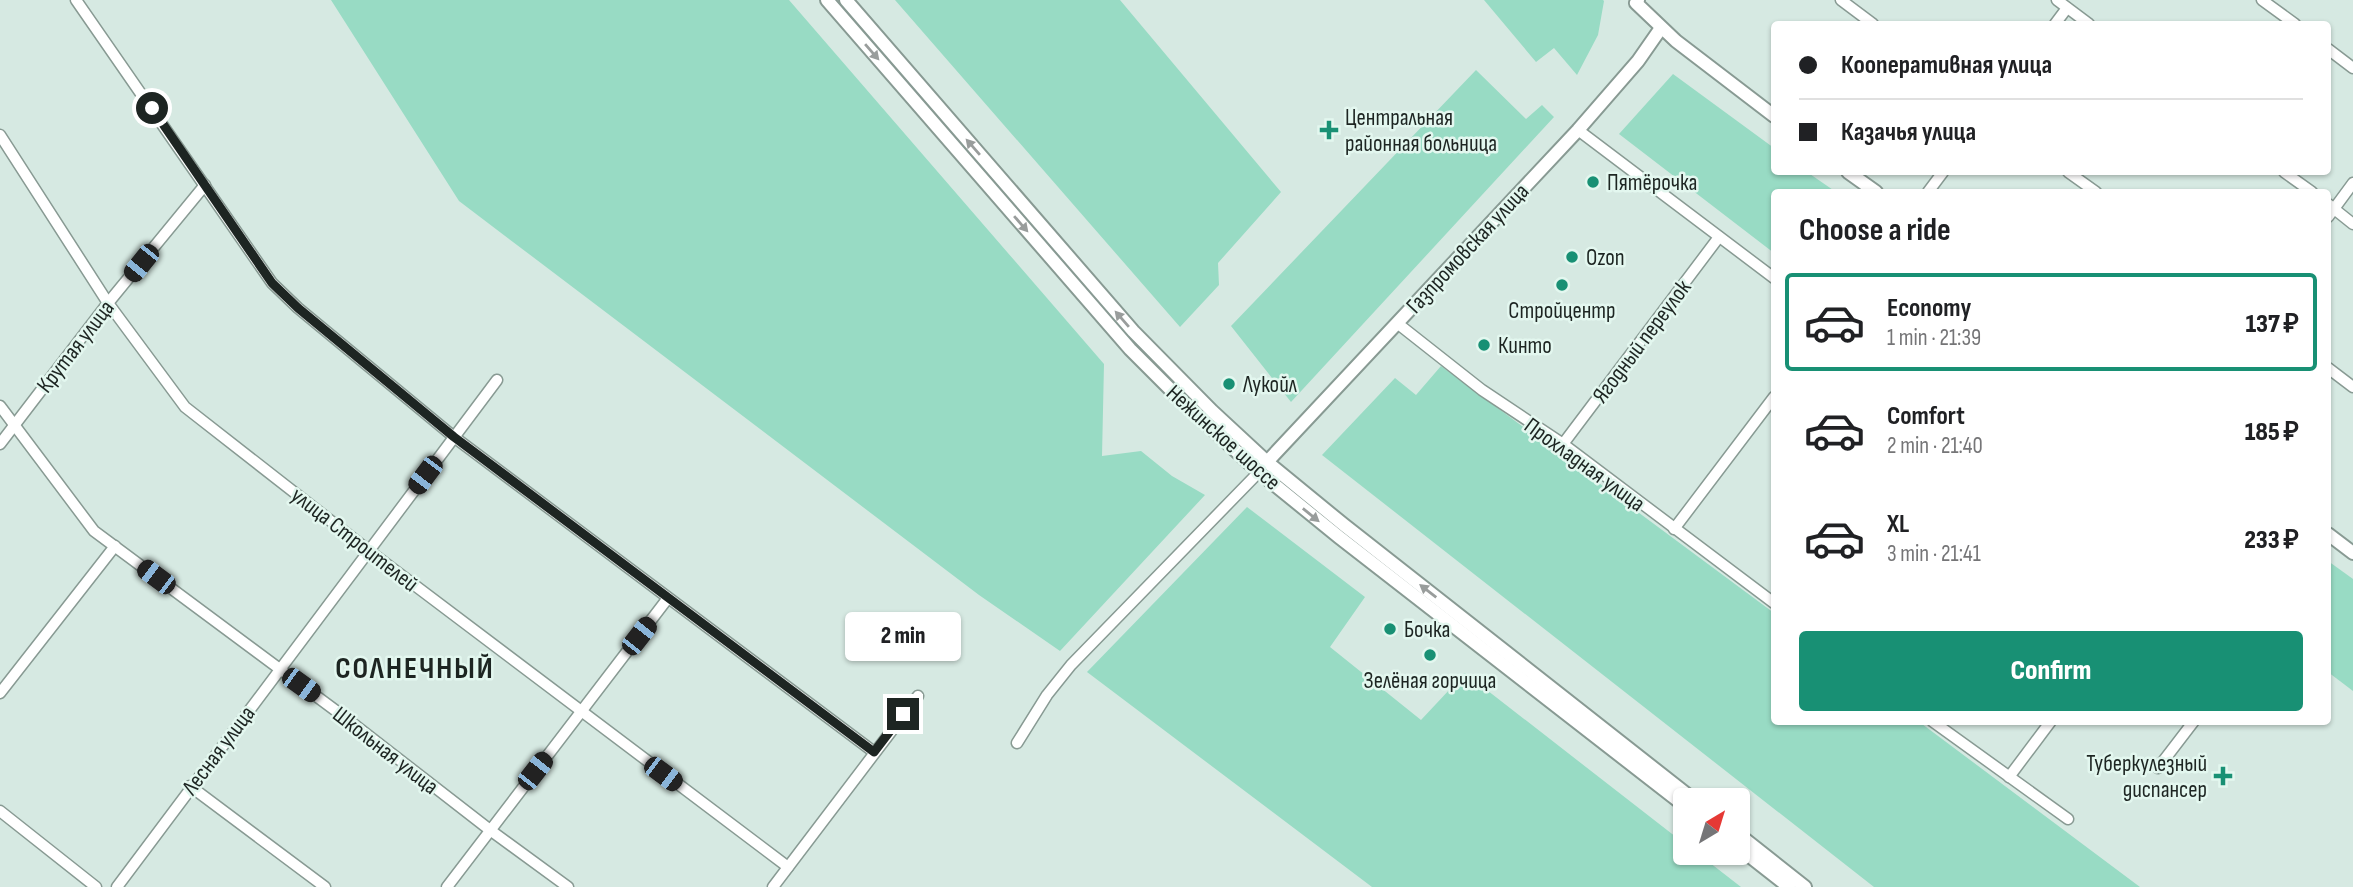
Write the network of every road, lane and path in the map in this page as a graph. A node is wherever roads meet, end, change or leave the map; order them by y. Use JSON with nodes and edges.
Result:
{"nodes":[{"id":1,"x":76,"y":0,"type":"edge"},
{"id":2,"x":827,"y":0,"type":"edge"},
{"id":3,"x":846,"y":0,"type":"edge"},
{"id":4,"x":1841,"y":0,"type":"edge"},
{"id":5,"x":2057,"y":0,"type":"edge"},
{"id":6,"x":2262,"y":0,"type":"edge"},
{"id":7,"x":1636,"y":1,"type":"edge"},
{"id":8,"x":2067,"y":8,"type":"junction"},
{"id":9,"x":1869,"y":21,"type":"edge"},
{"id":10,"x":2057,"y":21,"type":"edge"},
{"id":11,"x":2085,"y":21,"type":"edge"},
{"id":12,"x":2291,"y":21,"type":"edge"},
{"id":13,"x":1661,"y":28,"type":"junction"},
{"id":14,"x":2331,"y":50,"type":"edge"},
{"id":15,"x":2353,"y":68,"type":"edge"},
{"id":16,"x":1771,"y":114,"type":"edge"},
{"id":17,"x":1578,"y":130,"type":"junction"},
{"id":18,"x":0,"y":135,"type":"edge"},
{"id":19,"x":1852,"y":175,"type":"edge"},
{"id":20,"x":2072,"y":175,"type":"edge"},
{"id":21,"x":2288,"y":175,"type":"edge"},
{"id":22,"x":2353,"y":183,"type":"edge"},
{"id":23,"x":205,"y":185,"type":"junction"},
{"id":24,"x":1872,"y":189,"type":"edge"},
{"id":25,"x":2092,"y":189,"type":"edge"},
{"id":26,"x":2308,"y":189,"type":"edge"},
{"id":27,"x":2331,"y":208,"type":"edge"},
{"id":28,"x":2331,"y":211,"type":"edge"},
{"id":29,"x":2353,"y":224,"type":"edge"},
{"id":30,"x":1719,"y":237,"type":"junction"},
{"id":31,"x":1771,"y":276,"type":"edge"},
{"id":32,"x":108,"y":303,"type":"junction"},
{"id":33,"x":1397,"y":323,"type":"junction"},
{"id":34,"x":2331,"y":370,"type":"edge"},
{"id":35,"x":497,"y":380,"type":"dead end"},
{"id":36,"x":2353,"y":387,"type":"edge"},
{"id":37,"x":1771,"y":401,"type":"edge"},
{"id":38,"x":0,"y":406,"type":"edge"},
{"id":39,"x":14,"y":426,"type":"junction"},
{"id":40,"x":454,"y":437,"type":"junction"},
{"id":41,"x":0,"y":444,"type":"edge"},
{"id":42,"x":1563,"y":444,"type":"junction"},
{"id":43,"x":1263,"y":467,"type":"junction"},
{"id":44,"x":1674,"y":529,"type":"junction"},
{"id":45,"x":2331,"y":536,"type":"edge"},
{"id":46,"x":115,"y":546,"type":"junction"},
{"id":47,"x":368,"y":550,"type":"junction"},
{"id":48,"x":2353,"y":553,"type":"edge"},
{"id":49,"x":668,"y":598,"type":"junction"},
{"id":50,"x":1771,"y":601,"type":"edge"},
{"id":51,"x":279,"y":669,"type":"junction"},
{"id":52,"x":0,"y":693,"type":"edge"},
{"id":53,"x":918,"y":696,"type":"dead end"},
{"id":54,"x":580,"y":712,"type":"junction"},
{"id":55,"x":1938,"y":725,"type":"edge"},
{"id":56,"x":2048,"y":725,"type":"edge"},
{"id":57,"x":2191,"y":725,"type":"edge"},
{"id":58,"x":1017,"y":743,"type":"dead end"},
{"id":59,"x":874,"y":752,"type":"junction"},
{"id":60,"x":2158,"y":768,"type":"dead end"},
{"id":61,"x":2009,"y":776,"type":"junction"},
{"id":62,"x":190,"y":786,"type":"junction"},
{"id":63,"x":1679,"y":788,"type":"edge"},
{"id":64,"x":1673,"y":797,"type":"edge"},
{"id":65,"x":0,"y":811,"type":"edge"},
{"id":66,"x":2068,"y":819,"type":"dead end"},
{"id":67,"x":489,"y":830,"type":"junction"},
{"id":68,"x":1750,"y":843,"type":"edge"},
{"id":69,"x":1750,"y":856,"type":"edge"},
{"id":70,"x":788,"y":867,"type":"junction"},
{"id":71,"x":96,"y":887,"type":"edge"},
{"id":72,"x":117,"y":887,"type":"edge"},
{"id":73,"x":325,"y":887,"type":"edge"},
{"id":74,"x":447,"y":887,"type":"edge"},
{"id":75,"x":568,"y":887,"type":"edge"},
{"id":76,"x":773,"y":887,"type":"edge"},
{"id":77,"x":1789,"y":887,"type":"edge"},
{"id":78,"x":1805,"y":887,"type":"edge"}],
"edges":[{"from":1,"to":23,"type":"street"},
{"from":2,"to":43,"type":"main road","name":"Нежинское шоссе","one_way":true},
{"from":43,"to":3,"type":"main road","name":"Нежинское шоссе","one_way":true},
{"from":4,"to":9,"type":"street"},
{"from":5,"to":8,"type":"street"},
{"from":6,"to":12,"type":"street"},
{"from":7,"to":13,"type":"main road"},
{"from":8,"to":10,"type":"street"},
{"from":8,"to":11,"type":"street"},
{"from":13,"to":16,"type":"main road"},
{"from":13,"to":17,"type":"main road","name":"Газпромовская улица"},
{"from":14,"to":15,"type":"street"},
{"from":17,"to":30,"type":"street"},
{"from":17,"to":33,"type":"main road","name":"Газпромовская улица"},
{"from":18,"to":32,"type":"street","name":"улица Строителей"},
{"from":19,"to":24,"type":"main road"},
{"from":20,"to":25,"type":"street"},
{"from":21,"to":26,"type":"street"},
{"from":22,"to":27,"type":"street"},
{"from":23,"to":32,"type":"street","name":"Крутая улица"},
{"from":23,"to":40,"type":"street"},
{"from":28,"to":29,"type":"street"},
{"from":30,"to":31,"type":"street"},
{"from":30,"to":42,"type":"street","name":"Ягодный переулок"},
{"from":32,"to":39,"type":"street","name":"Крутая улица"},
{"from":32,"to":47,"type":"street","name":"улица Строителей"},
{"from":33,"to":42,"type":"street","name":"Прохладная улица"},
{"from":33,"to":43,"type":"main road","name":"Газпромовская улица"},
{"from":34,"to":36,"type":"street"},
{"from":35,"to":40,"type":"street","name":"Лесная улица"},
{"from":37,"to":44,"type":"street"},
{"from":38,"to":39,"type":"street","name":"Школьная улица"},
{"from":39,"to":41,"type":"street","name":"Крутая улица"},
{"from":39,"to":46,"type":"street","name":"Школьная улица"},
{"from":40,"to":47,"type":"street","name":"Лесная улица"},
{"from":40,"to":49,"type":"street"},
{"from":42,"to":44,"type":"street","name":"Прохладная улица"},
{"from":43,"to":58,"type":"street"},
{"from":63,"to":43,"type":"main road","name":"Нежинское шоссе","one_way":true},
{"from":43,"to":64,"type":"main road","name":"Нежинское шоссе","one_way":true},
{"from":44,"to":50,"type":"street","name":"Прохладная улица"},
{"from":45,"to":48,"type":"main road"},
{"from":46,"to":51,"type":"street","name":"Школьная улица"},
{"from":46,"to":52,"type":"street"},
{"from":47,"to":51,"type":"street","name":"Лесная улица"},
{"from":47,"to":54,"type":"street","name":"улица Строителей"},
{"from":49,"to":54,"type":"street"},
{"from":49,"to":59,"type":"street"},
{"from":51,"to":62,"type":"street","name":"Лесная улица"},
{"from":51,"to":67,"type":"street","name":"Школьная улица"},
{"from":53,"to":59,"type":"street"},
{"from":54,"to":67,"type":"street"},
{"from":54,"to":70,"type":"street","name":"улица Строителей"},
{"from":55,"to":61,"type":"street"},
{"from":56,"to":61,"type":"street"},
{"from":57,"to":60,"type":"street"},
{"from":59,"to":70,"type":"street"},
{"from":61,"to":66,"type":"street"},
{"from":62,"to":72,"type":"street","name":"Лесная улица"},
{"from":62,"to":73,"type":"street"},
{"from":65,"to":71,"type":"street"},
{"from":67,"to":74,"type":"street"},
{"from":67,"to":75,"type":"street","name":"Школьная улица"},
{"from":68,"to":78,"type":"main road"},
{"from":69,"to":77,"type":"main road"},
{"from":70,"to":76,"type":"street"}]}
